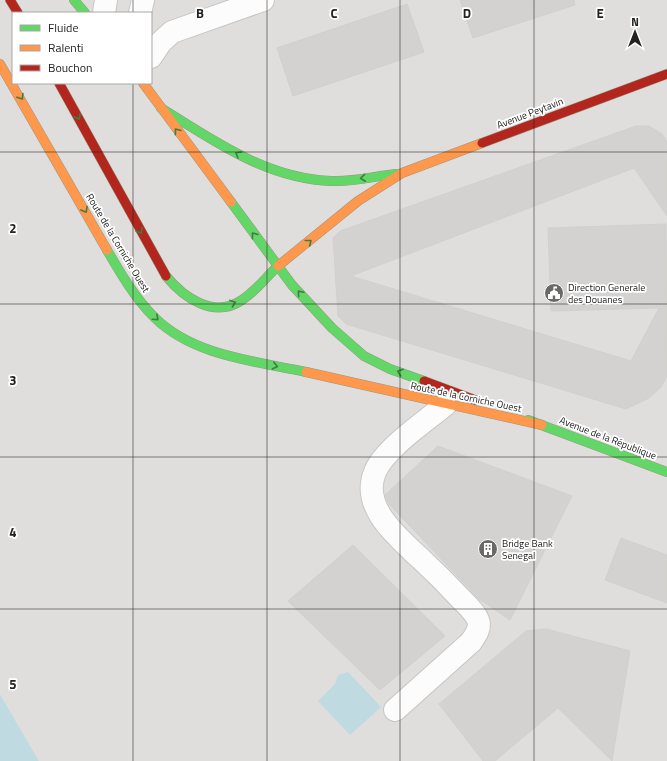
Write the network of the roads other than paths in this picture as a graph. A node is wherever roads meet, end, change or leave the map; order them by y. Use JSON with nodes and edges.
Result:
{"nodes":[{"id":1,"x":10,"y":0,"type":"edge"},
{"id":2,"x":74,"y":0,"type":"edge"},
{"id":3,"x":106,"y":0,"type":"edge"},
{"id":4,"x":143,"y":0,"type":"edge"},
{"id":5,"x":263,"y":0,"type":"edge"},
{"id":6,"x":17,"y":12,"type":"edge"},
{"id":7,"x":84,"y":12,"type":"edge"},
{"id":8,"x":104,"y":12,"type":"edge"},
{"id":9,"x":140,"y":12,"type":"edge"},
{"id":10,"x":152,"y":55,"type":"edge"},
{"id":11,"x":0,"y":64,"type":"edge"},
{"id":12,"x":667,"y":74,"type":"edge"},
{"id":13,"x":12,"y":83,"type":"edge"},
{"id":14,"x":12,"y":84,"type":"edge"},
{"id":15,"x":60,"y":84,"type":"edge"},
{"id":16,"x":143,"y":84,"type":"edge"},
{"id":17,"x":159,"y":106,"type":"junction"},
{"id":18,"x":402,"y":173,"type":"junction"},
{"id":19,"x":278,"y":266,"type":"junction"},
{"id":20,"x":445,"y":404,"type":"junction"},
{"id":21,"x":542,"y":425,"type":"junction"},
{"id":22,"x":667,"y":472,"type":"edge"},
{"id":23,"x":396,"y":710,"type":"dead end"}],
"edges":[{"from":1,"to":6,"type":"main road"},
{"from":2,"to":7,"type":"main road"},
{"from":3,"to":8,"type":"street"},
{"from":4,"to":9,"type":"street"},
{"from":5,"to":10,"type":"street"},
{"from":11,"to":13,"type":"main road","name":"Route de la Corniche Ouest","one_way":true},
{"from":12,"to":18,"type":"main road","name":"Avenue Peytavin"},
{"from":14,"to":20,"type":"main road","name":"Route de la Corniche Ouest","one_way":true},
{"from":15,"to":19,"type":"main road","one_way":true},
{"from":16,"to":17,"type":"main road","name":"Route de la Corniche Ouest"},
{"from":18,"to":17,"type":"main road","one_way":true},
{"from":19,"to":17,"type":"main road","name":"Route de la Corniche Ouest","one_way":true},
{"from":19,"to":18,"type":"main road","one_way":true},
{"from":21,"to":19,"type":"main road","name":"Route de la Corniche Ouest","one_way":true},
{"from":20,"to":21,"type":"main road","name":"Route de la Corniche Ouest"},
{"from":20,"to":23,"type":"street"},
{"from":21,"to":22,"type":"main road","name":"Avenue de la République"}]}
